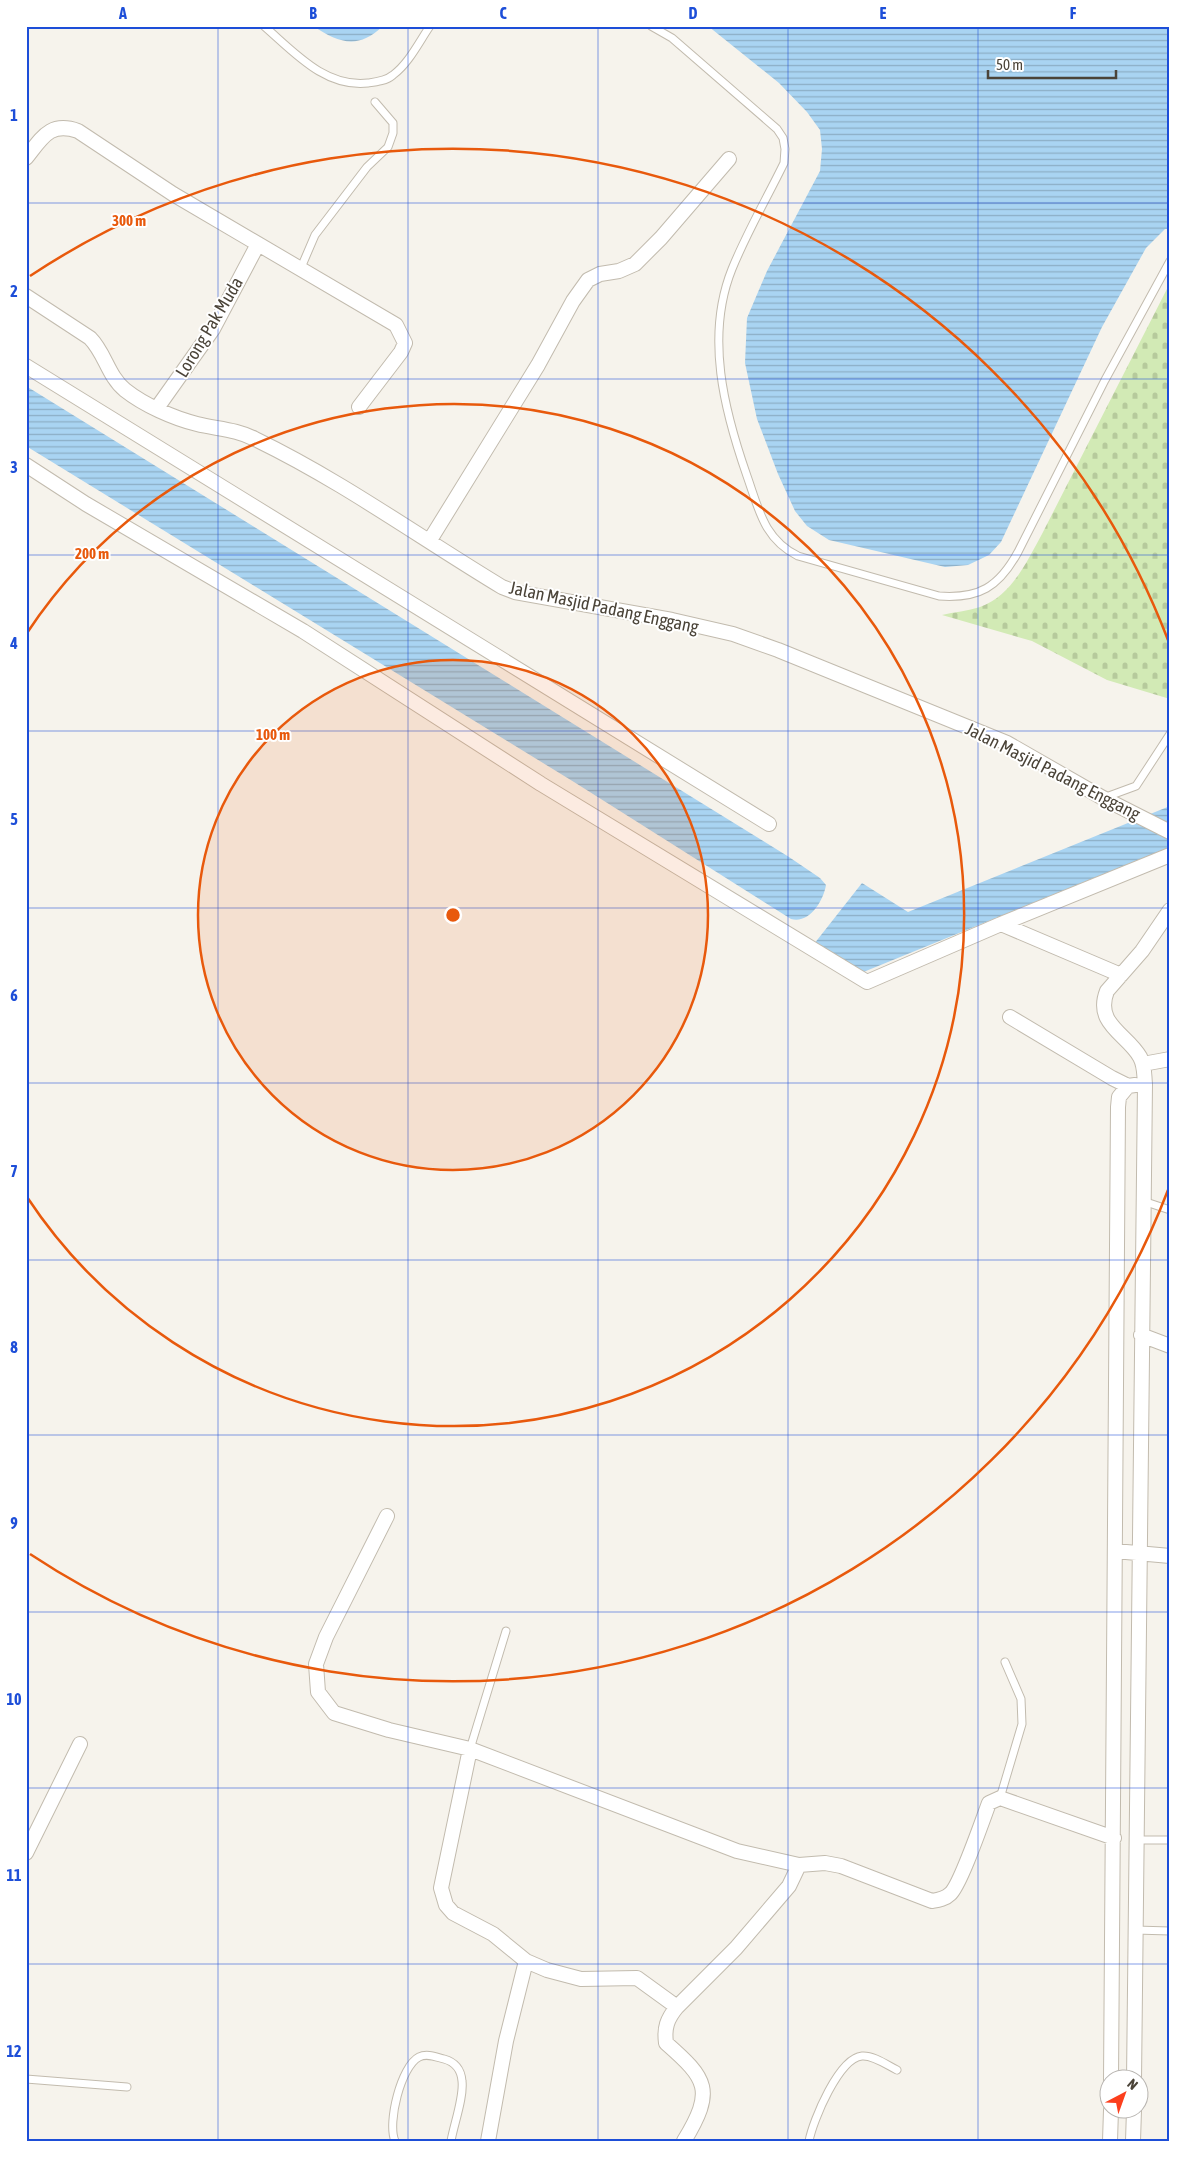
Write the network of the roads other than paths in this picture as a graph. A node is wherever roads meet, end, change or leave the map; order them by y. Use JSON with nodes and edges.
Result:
{"nodes":[{"id":1,"x":264,"y":26,"type":"edge"},
{"id":2,"x":430,"y":26,"type":"edge"},
{"id":3,"x":652,"y":26,"type":"edge"},
{"id":4,"x":375,"y":102,"type":"dead end"},
{"id":5,"x":26,"y":158,"type":"edge"},
{"id":6,"x":729,"y":159,"type":"dead end"},
{"id":7,"x":258,"y":244,"type":"junction"},
{"id":8,"x":1170,"y":261,"type":"edge"},
{"id":9,"x":300,"y":270,"type":"junction"},
{"id":10,"x":26,"y":296,"type":"edge"},
{"id":11,"x":26,"y":366,"type":"edge"},
{"id":12,"x":359,"y":407,"type":"dead end"},
{"id":13,"x":157,"y":408,"type":"junction"},
{"id":14,"x":26,"y":465,"type":"edge"},
{"id":15,"x":430,"y":540,"type":"junction"},
{"id":16,"x":1170,"y":734,"type":"edge"},
{"id":17,"x":1103,"y":798,"type":"junction"},
{"id":18,"x":769,"y":824,"type":"dead end"},
{"id":19,"x":1170,"y":832,"type":"edge"},
{"id":20,"x":1170,"y":855,"type":"edge"},
{"id":21,"x":1170,"y":910,"type":"edge"},
{"id":22,"x":1001,"y":924,"type":"junction"},
{"id":23,"x":1121,"y":975,"type":"junction"},
{"id":24,"x":1010,"y":1017,"type":"dead end"},
{"id":25,"x":1170,"y":1059,"type":"edge"},
{"id":26,"x":1143,"y":1064,"type":"junction"},
{"id":27,"x":1145,"y":1084,"type":"junction"},
{"id":28,"x":1128,"y":1086,"type":"junction"},
{"id":29,"x":1142,"y":1201,"type":"junction"},
{"id":30,"x":1170,"y":1210,"type":"edge"},
{"id":31,"x":1141,"y":1335,"type":"junction"},
{"id":32,"x":1170,"y":1346,"type":"edge"},
{"id":33,"x":387,"y":1516,"type":"dead end"},
{"id":34,"x":1115,"y":1551,"type":"junction"},
{"id":35,"x":1139,"y":1553,"type":"junction"},
{"id":36,"x":1170,"y":1556,"type":"edge"},
{"id":37,"x":506,"y":1631,"type":"dead end"},
{"id":38,"x":1005,"y":1662,"type":"dead end"},
{"id":39,"x":80,"y":1744,"type":"dead end"},
{"id":40,"x":470,"y":1749,"type":"junction"},
{"id":41,"x":1000,"y":1798,"type":"junction"},
{"id":42,"x":1114,"y":1838,"type":"junction"},
{"id":43,"x":1136,"y":1840,"type":"junction"},
{"id":44,"x":1170,"y":1840,"type":"edge"},
{"id":45,"x":26,"y":1852,"type":"edge"},
{"id":46,"x":799,"y":1865,"type":"junction"},
{"id":47,"x":1136,"y":1930,"type":"junction"},
{"id":48,"x":1170,"y":1931,"type":"edge"},
{"id":49,"x":526,"y":1960,"type":"junction"},
{"id":50,"x":677,"y":2007,"type":"junction"},
{"id":51,"x":897,"y":2070,"type":"dead end"},
{"id":52,"x":1111,"y":2070,"type":"edge"},
{"id":53,"x":1134,"y":2070,"type":"edge"},
{"id":54,"x":26,"y":2078,"type":"edge"},
{"id":55,"x":127,"y":2087,"type":"dead end"},
{"id":56,"x":1111,"y":2120,"type":"edge"},
{"id":57,"x":1134,"y":2120,"type":"edge"},
{"id":58,"x":395,"y":2141,"type":"edge"},
{"id":59,"x":451,"y":2141,"type":"edge"},
{"id":60,"x":488,"y":2141,"type":"edge"},
{"id":61,"x":684,"y":2141,"type":"edge"},
{"id":62,"x":808,"y":2141,"type":"edge"},
{"id":63,"x":1110,"y":2141,"type":"edge"},
{"id":64,"x":1133,"y":2141,"type":"edge"}],
"edges":[{"from":1,"to":2,"type":"lane"},
{"from":3,"to":8,"type":"lane"},
{"from":4,"to":9,"type":"lane"},
{"from":5,"to":7,"type":"street"},
{"from":6,"to":15,"type":"street"},
{"from":7,"to":9,"type":"street"},
{"from":7,"to":13,"type":"street","name":"Lorong Pak Muda"},
{"from":9,"to":12,"type":"street"},
{"from":10,"to":13,"type":"street","name":"Jalan Masjid Padang Enggang"},
{"from":11,"to":18,"type":"street"},
{"from":13,"to":15,"type":"street","name":"Jalan Masjid Padang Enggang"},
{"from":14,"to":22,"type":"street"},
{"from":15,"to":17,"type":"street","name":"Jalan Masjid Padang Enggang"},
{"from":16,"to":17,"type":"lane"},
{"from":17,"to":19,"type":"street","name":"Jalan Masjid Padang Enggang"},
{"from":20,"to":22,"type":"street"},
{"from":21,"to":23,"type":"street"},
{"from":22,"to":23,"type":"street"},
{"from":23,"to":26,"type":"street"},
{"from":24,"to":28,"type":"street"},
{"from":25,"to":26,"type":"street"},
{"from":26,"to":27,"type":"street"},
{"from":27,"to":28,"type":"street"},
{"from":27,"to":29,"type":"street"},
{"from":28,"to":34,"type":"street"},
{"from":29,"to":30,"type":"lane"},
{"from":29,"to":31,"type":"street"},
{"from":31,"to":32,"type":"street"},
{"from":31,"to":35,"type":"street"},
{"from":33,"to":40,"type":"street"},
{"from":34,"to":35,"type":"street"},
{"from":34,"to":42,"type":"street"},
{"from":35,"to":36,"type":"street"},
{"from":35,"to":43,"type":"street"},
{"from":37,"to":40,"type":"lane"},
{"from":38,"to":41,"type":"lane"},
{"from":39,"to":45,"type":"street"},
{"from":40,"to":46,"type":"street"},
{"from":40,"to":49,"type":"street"},
{"from":41,"to":42,"type":"street"},
{"from":41,"to":46,"type":"street"},
{"from":42,"to":52,"type":"street"},
{"from":43,"to":44,"type":"lane"},
{"from":43,"to":47,"type":"street"},
{"from":46,"to":50,"type":"street"},
{"from":47,"to":48,"type":"lane"},
{"from":47,"to":53,"type":"street"},
{"from":49,"to":50,"type":"street"},
{"from":49,"to":60,"type":"street"},
{"from":50,"to":61,"type":"street"},
{"from":51,"to":62,"type":"lane"},
{"from":54,"to":55,"type":"lane"},
{"from":56,"to":63,"type":"street"},
{"from":57,"to":64,"type":"street"},
{"from":58,"to":59,"type":"lane"}]}
